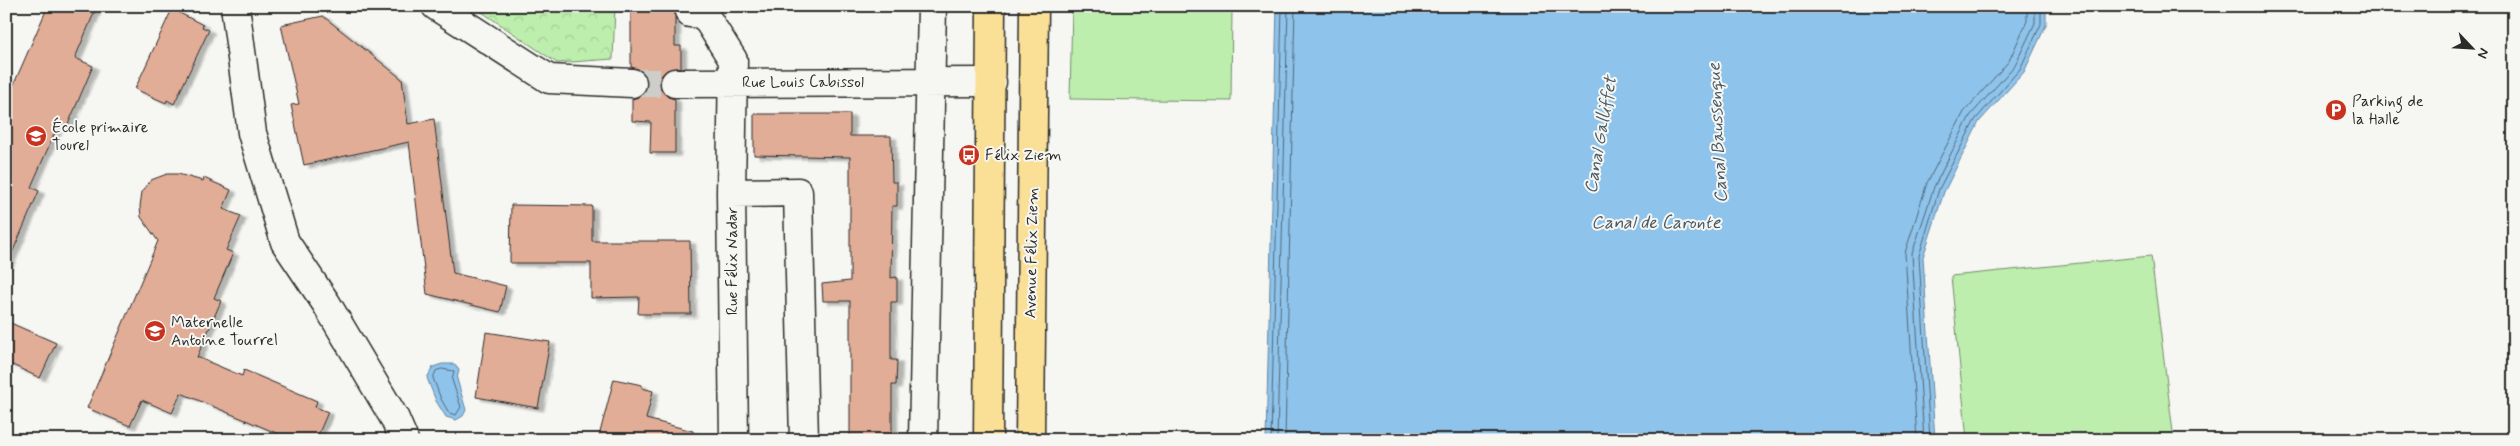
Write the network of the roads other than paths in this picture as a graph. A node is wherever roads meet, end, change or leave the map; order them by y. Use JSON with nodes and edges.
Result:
{"nodes":[{"id":1,"x":235,"y":6,"type":"edge"},
{"id":2,"x":436,"y":6,"type":"edge"},
{"id":3,"x":932,"y":6,"type":"edge"},
{"id":4,"x":991,"y":6,"type":"edge"},
{"id":5,"x":1034,"y":6,"type":"edge"},
{"id":6,"x":690,"y":13,"type":"dead end"},
{"id":7,"x":732,"y":82,"type":"junction"},
{"id":8,"x":930,"y":82,"type":"junction"},
{"id":9,"x":992,"y":82,"type":"junction"},
{"id":10,"x":632,"y":83,"type":"tunnel mouth"},
{"id":11,"x":675,"y":83,"type":"tunnel mouth"},
{"id":12,"x":731,"y":193,"type":"junction"},
{"id":13,"x":404,"y":440,"type":"edge"},
{"id":14,"x":734,"y":440,"type":"edge"},
{"id":15,"x":804,"y":440,"type":"edge"},
{"id":16,"x":922,"y":440,"type":"edge"},
{"id":17,"x":988,"y":440,"type":"edge"},
{"id":18,"x":1030,"y":440,"type":"edge"}],
"edges":[{"from":1,"to":13,"type":"street"},
{"from":2,"to":10,"type":"street"},
{"from":3,"to":8,"type":"street"},
{"from":4,"to":9,"type":"main road"},
{"from":5,"to":18,"type":"main road","name":"Avenue Félix Ziem"},
{"from":6,"to":7,"type":"street","name":"Rue Félix Nadar"},
{"from":7,"to":8,"type":"street","name":"Rue Louis Cabissol"},
{"from":7,"to":11,"type":"street","name":"Rue Louis Cabissol"},
{"from":7,"to":12,"type":"street","name":"Rue Félix Nadar"},
{"from":8,"to":9,"type":"street"},
{"from":8,"to":16,"type":"street"},
{"from":9,"to":17,"type":"main road"},
{"from":12,"to":14,"type":"street","name":"Rue Félix Nadar"},
{"from":12,"to":15,"type":"street"}]}
